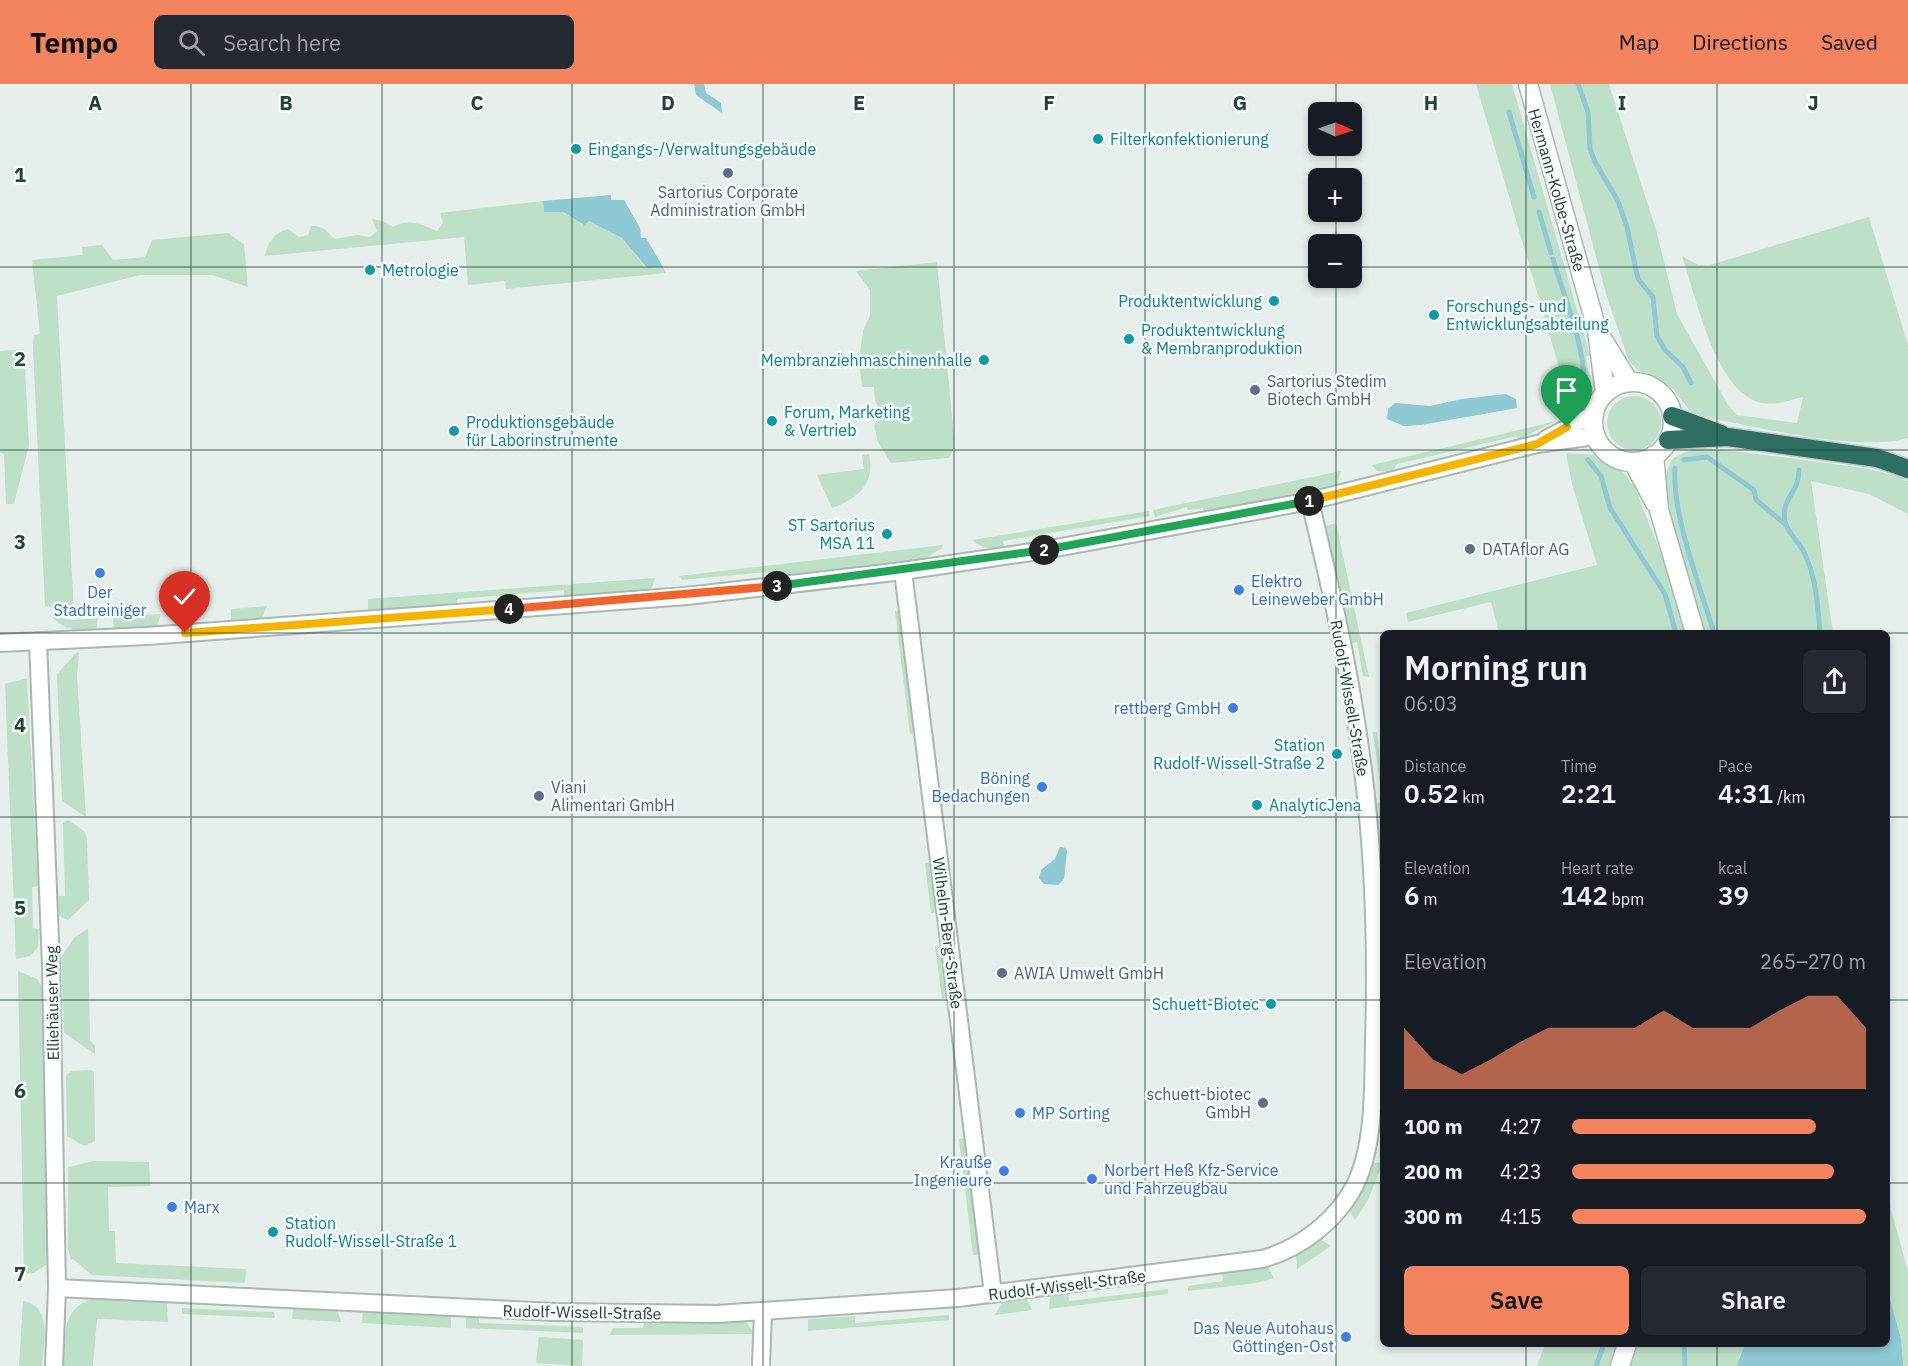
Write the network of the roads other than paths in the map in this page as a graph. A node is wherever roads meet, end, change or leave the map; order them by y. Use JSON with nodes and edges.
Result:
{"nodes":[{"id":1,"x":1528,"y":84,"type":"edge"},
{"id":2,"x":1597,"y":330,"type":"junction"},
{"id":3,"x":1629,"y":382,"type":"junction"},
{"id":4,"x":1605,"y":393,"type":"junction"},
{"id":5,"x":1593,"y":414,"type":"junction"},
{"id":6,"x":1672,"y":416,"type":"junction"},
{"id":7,"x":1595,"y":436,"type":"junction"},
{"id":8,"x":1728,"y":437,"type":"junction"},
{"id":9,"x":1668,"y":440,"type":"junction"},
{"id":10,"x":1537,"y":444,"type":"junction"},
{"id":11,"x":1908,"y":452,"type":"edge"},
{"id":12,"x":1654,"y":456,"type":"junction"},
{"id":13,"x":1877,"y":458,"type":"junction"},
{"id":14,"x":1633,"y":462,"type":"junction"},
{"id":15,"x":1908,"y":469,"type":"edge"},
{"id":16,"x":1310,"y":501,"type":"junction"},
{"id":17,"x":1659,"y":510,"type":"junction"},
{"id":18,"x":903,"y":571,"type":"junction"},
{"id":19,"x":1694,"y":630,"type":"edge"},
{"id":20,"x":38,"y":641,"type":"junction"},
{"id":21,"x":0,"y":643,"type":"edge"},
{"id":22,"x":57,"y":1288,"type":"junction"},
{"id":23,"x":993,"y":1294,"type":"junction"},
{"id":24,"x":763,"y":1312,"type":"junction"},
{"id":25,"x":1626,"y":1347,"type":"edge"},
{"id":26,"x":54,"y":1366,"type":"edge"},
{"id":27,"x":761,"y":1366,"type":"edge"},
{"id":28,"x":1620,"y":1366,"type":"edge"}],
"edges":[{"from":1,"to":2,"type":"main road","name":"Hermann-Kolbe-Straße"},
{"from":2,"to":3,"type":"main road","name":"Hermann-Kolbe-Straße"},
{"from":2,"to":4,"type":"main road","name":"Hermann-Kolbe-Straße"},
{"from":3,"to":4,"type":"main road"},
{"from":3,"to":6,"type":"main road"},
{"from":4,"to":5,"type":"main road"},
{"from":5,"to":7,"type":"main road"},
{"from":5,"to":10,"type":"street"},
{"from":6,"to":8,"type":"highway"},
{"from":6,"to":9,"type":"main road"},
{"from":7,"to":10,"type":"street"},
{"from":7,"to":14,"type":"main road"},
{"from":8,"to":9,"type":"highway"},
{"from":8,"to":13,"type":"highway"},
{"from":9,"to":12,"type":"main road"},
{"from":10,"to":16,"type":"street"},
{"from":11,"to":13,"type":"highway"},
{"from":12,"to":14,"type":"main road"},
{"from":12,"to":17,"type":"main road"},
{"from":13,"to":15,"type":"highway"},
{"from":14,"to":17,"type":"main road"},
{"from":16,"to":18,"type":"street"},
{"from":16,"to":23,"type":"street","name":"Rudolf-Wissell-Straße"},
{"from":17,"to":19,"type":"main road"},
{"from":18,"to":20,"type":"street"},
{"from":18,"to":23,"type":"street","name":"Wilhelm-Berg-Straße"},
{"from":20,"to":21,"type":"street"},
{"from":20,"to":22,"type":"street","name":"Elliehäuser Weg"},
{"from":22,"to":24,"type":"street","name":"Rudolf-Wissell-Straße"},
{"from":22,"to":26,"type":"street","name":"Elliehäuser Weg"},
{"from":23,"to":24,"type":"street","name":"Rudolf-Wissell-Straße"},
{"from":24,"to":27,"type":"street"},
{"from":25,"to":28,"type":"main road"}]}
